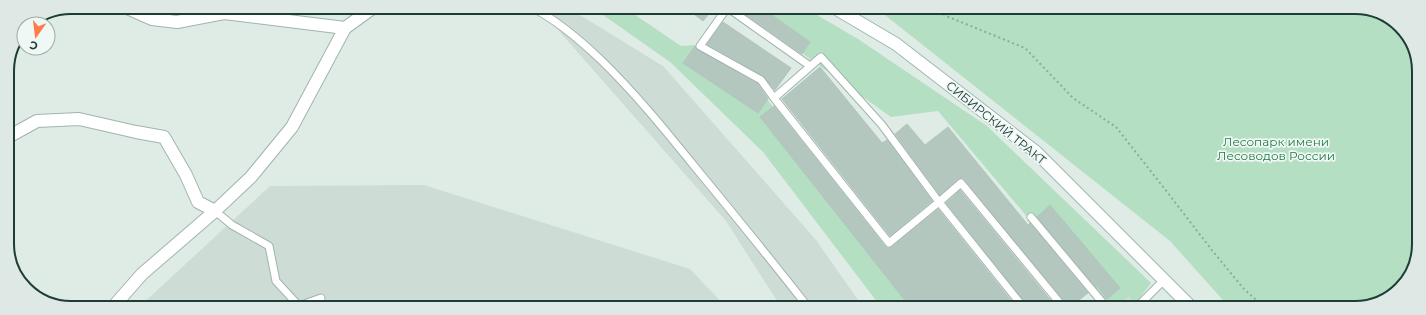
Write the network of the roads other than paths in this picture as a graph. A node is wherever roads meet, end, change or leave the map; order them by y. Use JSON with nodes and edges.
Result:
{"nodes":[{"id":1,"x":141,"y":14,"type":"edge"},
{"id":2,"x":219,"y":14,"type":"edge"},
{"id":3,"x":232,"y":14,"type":"edge"},
{"id":4,"x":364,"y":14,"type":"edge"},
{"id":5,"x":545,"y":14,"type":"edge"},
{"id":6,"x":724,"y":14,"type":"edge"},
{"id":7,"x":736,"y":14,"type":"edge"},
{"id":8,"x":845,"y":14,"type":"edge"},
{"id":9,"x":345,"y":28,"type":"junction"},
{"id":10,"x":810,"y":66,"type":"junction"},
{"id":11,"x":774,"y":98,"type":"junction"},
{"id":12,"x":14,"y":135,"type":"edge"},
{"id":13,"x":939,"y":202,"type":"junction"},
{"id":14,"x":215,"y":211,"type":"junction"},
{"id":15,"x":1031,"y":217,"type":"dead end"},
{"id":16,"x":1164,"y":280,"type":"junction"},
{"id":17,"x":321,"y":298,"type":"dead end"},
{"id":18,"x":118,"y":301,"type":"edge"},
{"id":19,"x":294,"y":301,"type":"edge"},
{"id":20,"x":312,"y":301,"type":"edge"},
{"id":21,"x":803,"y":301,"type":"edge"},
{"id":22,"x":1018,"y":301,"type":"edge"},
{"id":23,"x":1058,"y":301,"type":"edge"},
{"id":24,"x":1101,"y":301,"type":"edge"},
{"id":25,"x":1143,"y":301,"type":"edge"},
{"id":26,"x":1185,"y":301,"type":"edge"}],
"edges":[{"from":1,"to":2,"type":"street"},
{"from":3,"to":9,"type":"street"},
{"from":4,"to":9,"type":"street"},
{"from":5,"to":21,"type":"lane"},
{"from":6,"to":11,"type":"lane"},
{"from":7,"to":10,"type":"lane"},
{"from":8,"to":16,"type":"street","name":"СИБИРСКИЙ ТРАКТ"},
{"from":9,"to":14,"type":"street"},
{"from":10,"to":11,"type":"lane"},
{"from":10,"to":13,"type":"lane"},
{"from":11,"to":13,"type":"lane"},
{"from":12,"to":14,"type":"street"},
{"from":13,"to":22,"type":"lane"},
{"from":13,"to":23,"type":"lane"},
{"from":14,"to":18,"type":"street"},
{"from":14,"to":19,"type":"lane"},
{"from":15,"to":24,"type":"lane"},
{"from":16,"to":25,"type":"lane"},
{"from":16,"to":26,"type":"street","name":"СИБИРСКИЙ ТРАКТ"},
{"from":17,"to":20,"type":"lane"}]}
